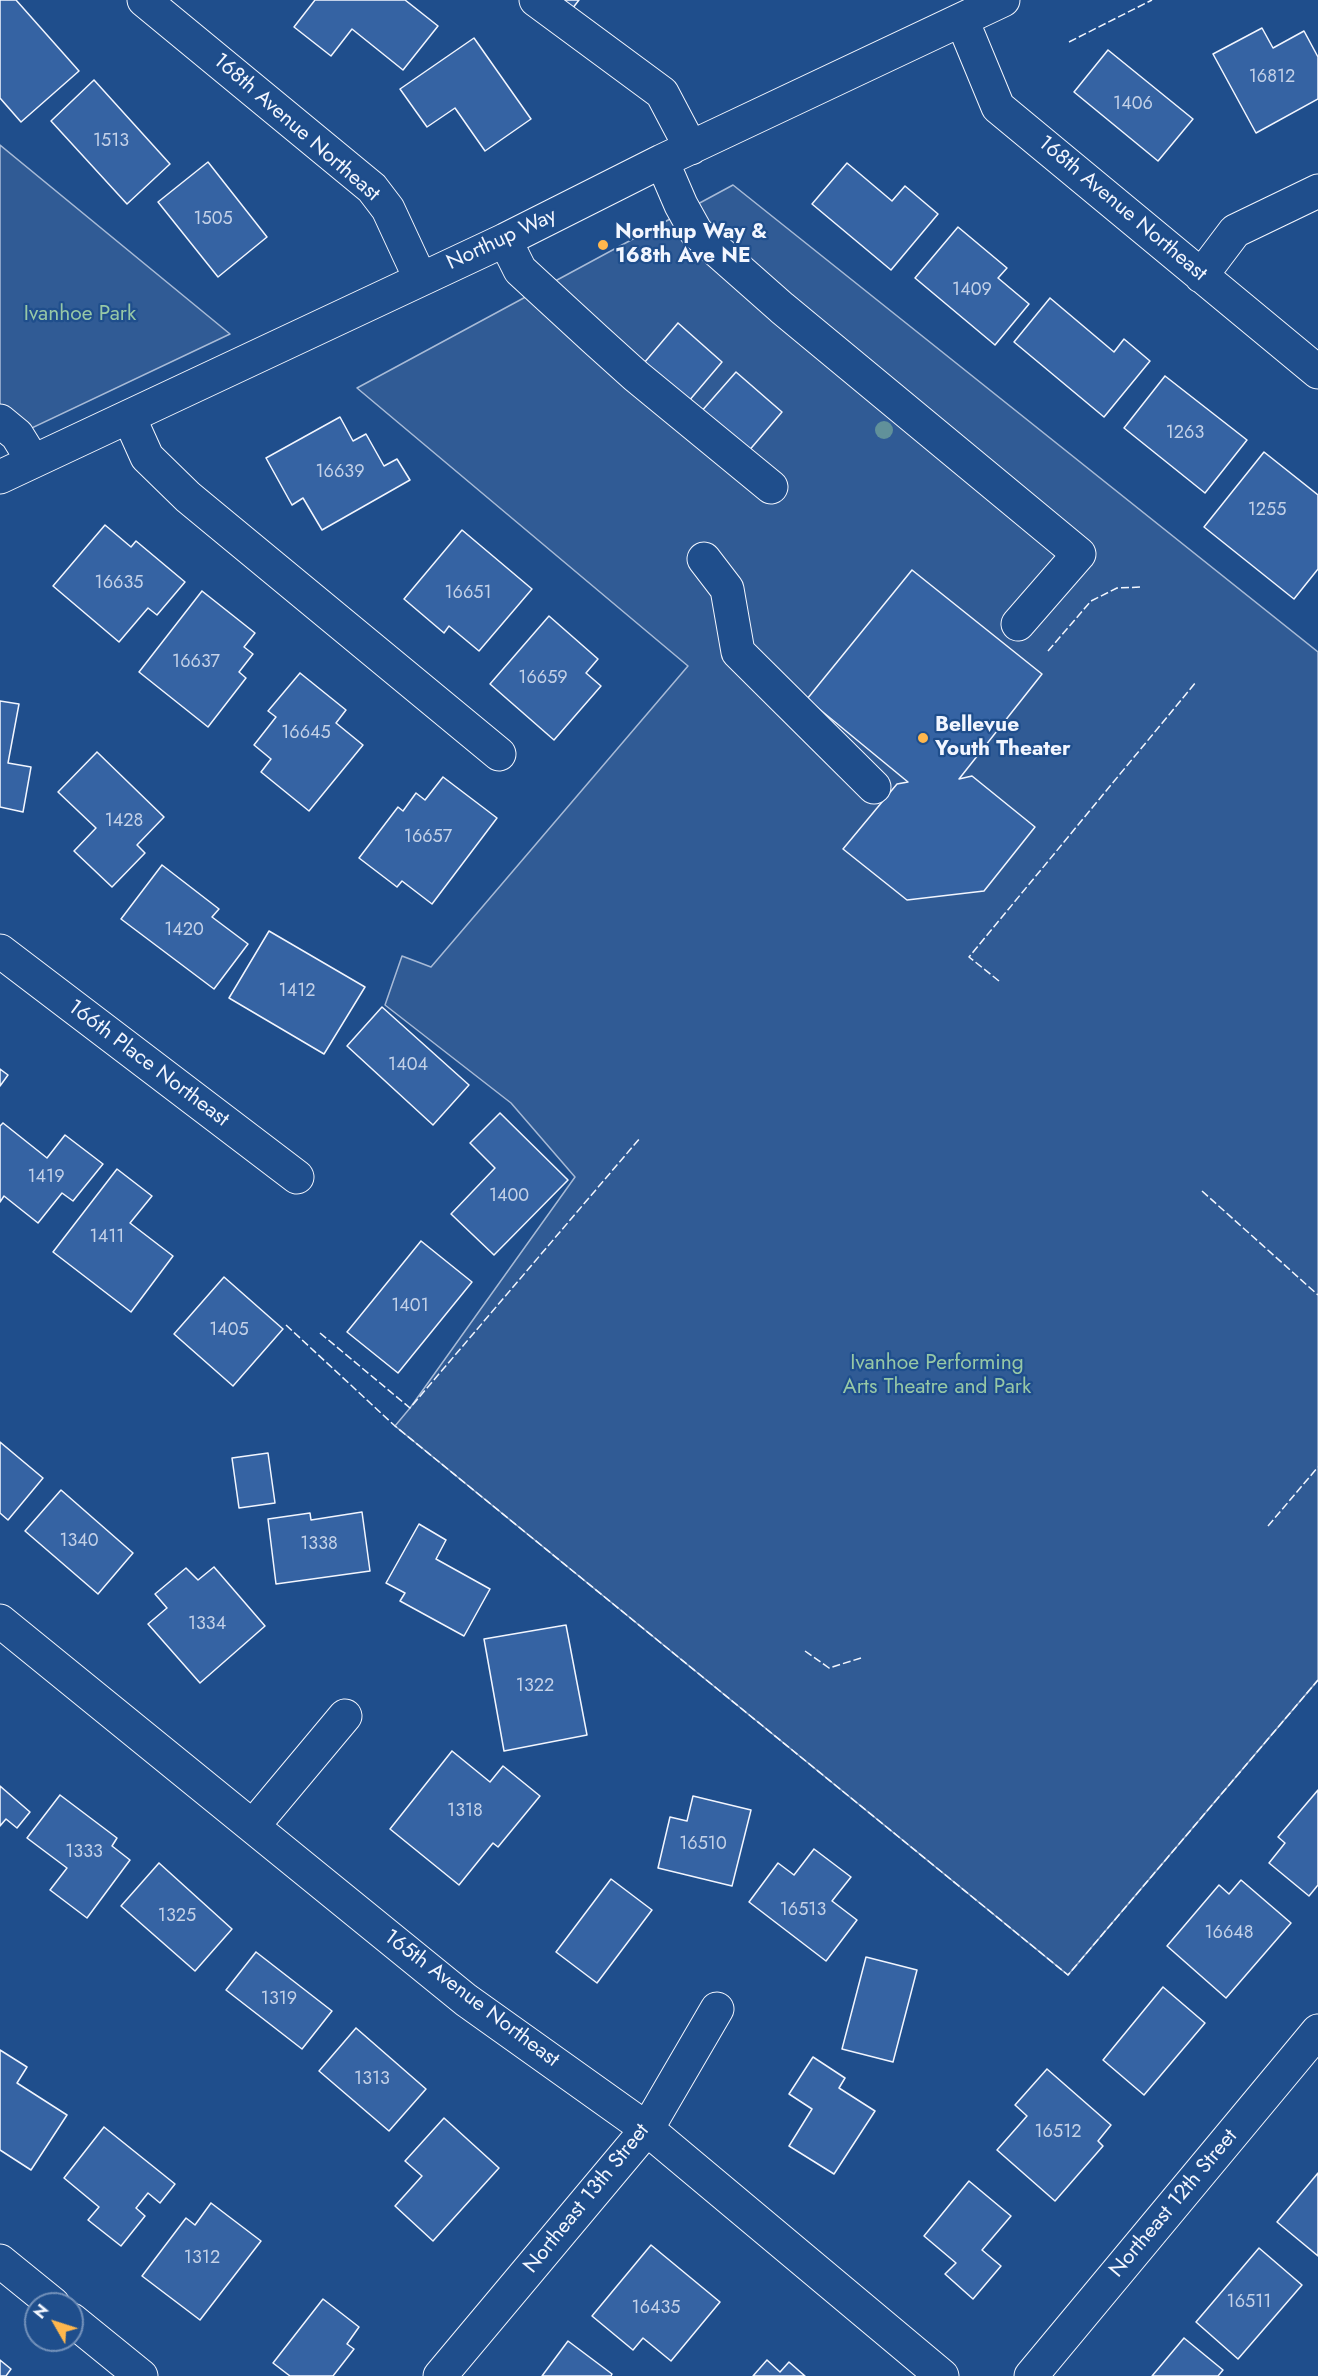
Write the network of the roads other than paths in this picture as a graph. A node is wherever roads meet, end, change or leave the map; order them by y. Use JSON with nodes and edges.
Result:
{"nodes":[{"id":1,"x":144,"y":0,"type":"edge"},
{"id":2,"x":536,"y":0,"type":"edge"},
{"id":3,"x":1003,"y":0,"type":"edge"},
{"id":4,"x":962,"y":20,"type":"junction"},
{"id":5,"x":691,"y":148,"type":"junction"},
{"id":6,"x":662,"y":161,"type":"junction"},
{"id":7,"x":1318,"y":190,"type":"edge"},
{"id":8,"x":504,"y":240,"type":"junction"},
{"id":9,"x":1201,"y":276,"type":"junction"},
{"id":10,"x":420,"y":278,"type":"junction"},
{"id":11,"x":1318,"y":372,"type":"edge"},
{"id":12,"x":129,"y":417,"type":"junction"},
{"id":13,"x":0,"y":421,"type":"edge"},
{"id":14,"x":33,"y":461,"type":"junction"},
{"id":15,"x":0,"y":477,"type":"edge"},
{"id":16,"x":771,"y":487,"type":"dead end"},
{"id":17,"x":704,"y":559,"type":"dead end"},
{"id":18,"x":1017,"y":624,"type":"dead end"},
{"id":19,"x":499,"y":754,"type":"dead end"},
{"id":20,"x":874,"y":787,"type":"dead end"},
{"id":21,"x":0,"y":951,"type":"edge"},
{"id":22,"x":297,"y":1177,"type":"dead end"},
{"id":23,"x":0,"y":1621,"type":"edge"},
{"id":24,"x":345,"y":1716,"type":"dead end"},
{"id":25,"x":253,"y":1826,"type":"junction"},
{"id":26,"x":717,"y":2009,"type":"dead end"},
{"id":27,"x":1314,"y":2044,"type":"edge"},
{"id":28,"x":647,"y":2129,"type":"junction"},
{"id":29,"x":0,"y":2261,"type":"edge"},
{"id":30,"x":38,"y":2292,"type":"edge"},
{"id":31,"x":84,"y":2330,"type":"edge"},
{"id":32,"x":141,"y":2376,"type":"edge"},
{"id":33,"x":440,"y":2376,"type":"edge"},
{"id":34,"x":942,"y":2376,"type":"edge"},
{"id":35,"x":1031,"y":2376,"type":"edge"}],
"edges":[{"from":1,"to":10,"type":"street","name":"168th Avenue Northeast"},
{"from":2,"to":5,"type":"street"},
{"from":3,"to":4,"type":"street","name":"Northup Way"},
{"from":4,"to":5,"type":"street","name":"Northup Way"},
{"from":4,"to":9,"type":"street","name":"168th Avenue Northeast"},
{"from":5,"to":6,"type":"street","name":"Northup Way"},
{"from":6,"to":8,"type":"street","name":"Northup Way"},
{"from":6,"to":18,"type":"street"},
{"from":7,"to":9,"type":"street"},
{"from":8,"to":10,"type":"street","name":"Northup Way"},
{"from":8,"to":16,"type":"street"},
{"from":9,"to":11,"type":"street","name":"168th Avenue Northeast"},
{"from":10,"to":12,"type":"street","name":"Northup Way"},
{"from":12,"to":14,"type":"street","name":"Northup Way"},
{"from":12,"to":19,"type":"street"},
{"from":13,"to":14,"type":"street"},
{"from":14,"to":15,"type":"street","name":"Northup Way"},
{"from":17,"to":20,"type":"street"},
{"from":21,"to":22,"type":"street","name":"166th Place Northeast"},
{"from":23,"to":25,"type":"street","name":"165th Avenue Northeast"},
{"from":24,"to":25,"type":"street"},
{"from":25,"to":28,"type":"street","name":"165th Avenue Northeast"},
{"from":26,"to":28,"type":"street","name":"Northeast 13th Street"},
{"from":27,"to":35,"type":"street","name":"Northeast 12th Street"},
{"from":28,"to":33,"type":"street","name":"Northeast 13th Street"},
{"from":28,"to":34,"type":"street","name":"165th Avenue Northeast"},
{"from":29,"to":30,"type":"street"},
{"from":31,"to":32,"type":"street"}]}
